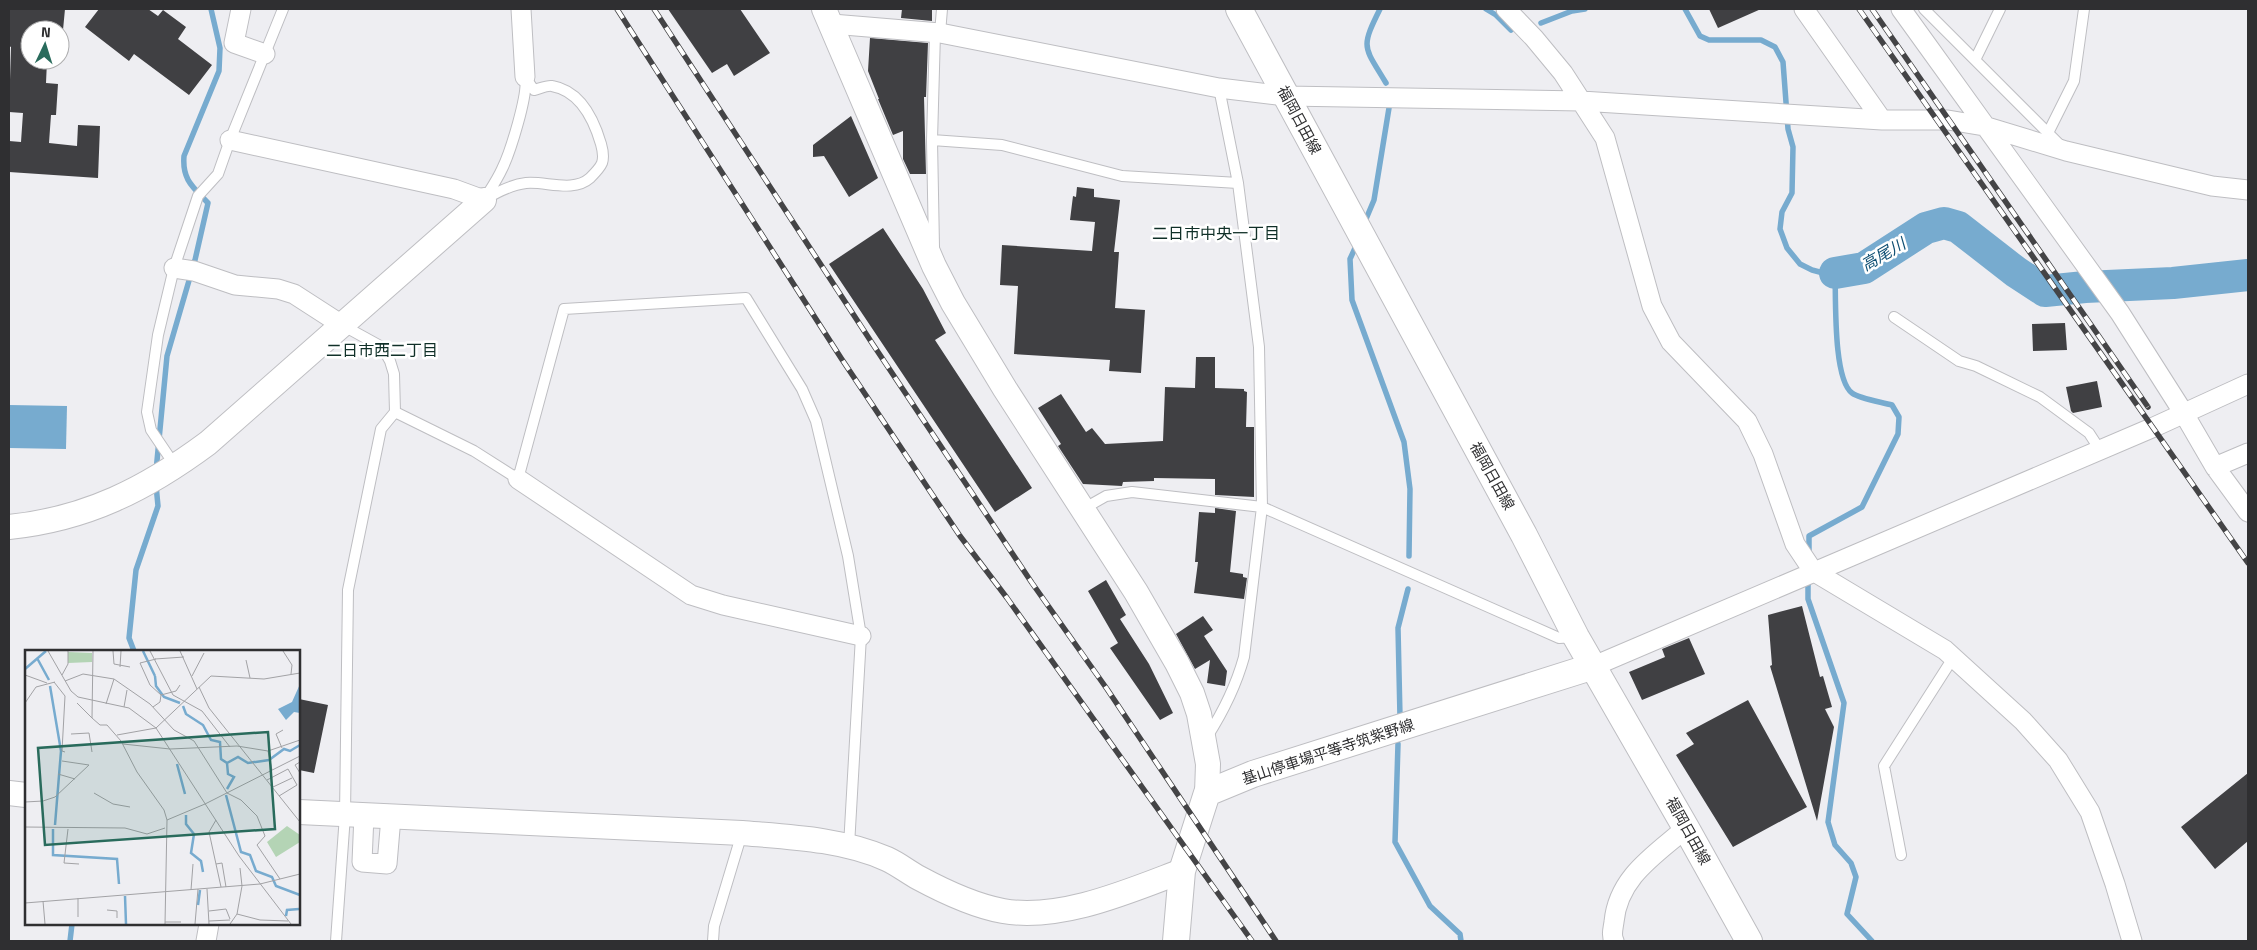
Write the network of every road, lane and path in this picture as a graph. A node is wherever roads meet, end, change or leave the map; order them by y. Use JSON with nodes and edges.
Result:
{"nodes":[{"id":1,"x":240,"y":9,"type":"edge"},
{"id":2,"x":283,"y":9,"type":"edge"},
{"id":3,"x":521,"y":9,"type":"edge"},
{"id":4,"x":942,"y":9,"type":"edge"},
{"id":5,"x":1239,"y":9,"type":"edge"},
{"id":6,"x":1506,"y":9,"type":"edge"},
{"id":7,"x":1804,"y":9,"type":"edge"},
{"id":8,"x":1901,"y":9,"type":"edge"},
{"id":9,"x":1924,"y":9,"type":"edge"},
{"id":10,"x":2000,"y":9,"type":"edge"},
{"id":11,"x":2084,"y":9,"type":"edge"},
{"id":12,"x":828,"y":17,"type":"edge"},
{"id":13,"x":937,"y":33,"type":"junction"},
{"id":14,"x":265,"y":54,"type":"junction"},
{"id":15,"x":1975,"y":60,"type":"junction"},
{"id":16,"x":525,"y":78,"type":"junction"},
{"id":17,"x":1219,"y":88,"type":"junction"},
{"id":18,"x":1286,"y":96,"type":"junction"},
{"id":19,"x":1581,"y":101,"type":"junction"},
{"id":20,"x":1882,"y":120,"type":"junction"},
{"id":21,"x":1984,"y":126,"type":"junction"},
{"id":22,"x":2048,"y":133,"type":"junction"},
{"id":23,"x":230,"y":140,"type":"junction"},
{"id":24,"x":932,"y":140,"type":"junction"},
{"id":25,"x":2066,"y":151,"type":"junction"},
{"id":26,"x":1238,"y":183,"type":"junction"},
{"id":27,"x":2248,"y":190,"type":"edge"},
{"id":28,"x":484,"y":200,"type":"junction"},
{"id":29,"x":934,"y":266,"type":"junction"},
{"id":30,"x":174,"y":268,"type":"junction"},
{"id":31,"x":1894,"y":317,"type":"dead end"},
{"id":32,"x":342,"y":324,"type":"junction"},
{"id":33,"x":2248,"y":384,"type":"edge"},
{"id":34,"x":395,"y":412,"type":"junction"},
{"id":35,"x":2184,"y":412,"type":"junction"},
{"id":36,"x":2100,"y":450,"type":"junction"},
{"id":37,"x":2248,"y":453,"type":"edge"},
{"id":38,"x":2215,"y":466,"type":"junction"},
{"id":39,"x":176,"y":468,"type":"junction"},
{"id":40,"x":518,"y":479,"type":"junction"},
{"id":41,"x":1262,"y":507,"type":"junction"},
{"id":42,"x":1082,"y":510,"type":"junction"},
{"id":43,"x":2248,"y":512,"type":"edge"},
{"id":44,"x":9,"y":527,"type":"edge"},
{"id":45,"x":1812,"y":571,"type":"junction"},
{"id":46,"x":860,"y":636,"type":"junction"},
{"id":47,"x":1576,"y":637,"type":"junction"},
{"id":48,"x":1953,"y":658,"type":"junction"},
{"id":49,"x":1594,"y":666,"type":"junction"},
{"id":50,"x":1205,"y":740,"type":"junction"},
{"id":51,"x":9,"y":792,"type":"edge"},
{"id":52,"x":1207,"y":793,"type":"junction"},
{"id":53,"x":25,"y":795,"type":"edge"},
{"id":54,"x":300,"y":812,"type":"edge"},
{"id":55,"x":355,"y":815,"type":"junction"},
{"id":56,"x":391,"y":817,"type":"junction"},
{"id":57,"x":1686,"y":828,"type":"junction"},
{"id":58,"x":742,"y":832,"type":"junction"},
{"id":59,"x":849,"y":846,"type":"junction"},
{"id":60,"x":1901,"y":856,"type":"dead end"},
{"id":61,"x":1182,"y":871,"type":"junction"},
{"id":62,"x":209,"y":925,"type":"edge"},
{"id":63,"x":206,"y":941,"type":"edge"},
{"id":64,"x":336,"y":941,"type":"edge"},
{"id":65,"x":713,"y":941,"type":"edge"},
{"id":66,"x":1176,"y":941,"type":"edge"},
{"id":67,"x":1614,"y":941,"type":"edge"},
{"id":68,"x":1749,"y":941,"type":"edge"},
{"id":69,"x":2132,"y":941,"type":"edge"}],
"edges":[{"from":1,"to":14,"type":"street"},
{"from":2,"to":14,"type":"lane"},
{"from":3,"to":16,"type":"street"},
{"from":4,"to":13,"type":"lane"},
{"from":5,"to":18,"type":"main road","name":"福岡日田線"},
{"from":6,"to":19,"type":"street"},
{"from":7,"to":20,"type":"street"},
{"from":8,"to":21,"type":"street"},
{"from":9,"to":15,"type":"lane"},
{"from":10,"to":15,"type":"lane"},
{"from":11,"to":22,"type":"lane"},
{"from":12,"to":13,"type":"street"},
{"from":12,"to":29,"type":"street"},
{"from":13,"to":17,"type":"street"},
{"from":13,"to":24,"type":"lane"},
{"from":14,"to":23,"type":"lane"},
{"from":15,"to":22,"type":"lane"},
{"from":16,"to":28,"type":"lane"},
{"from":16,"to":28,"type":"lane"},
{"from":17,"to":18,"type":"street"},
{"from":17,"to":26,"type":"lane"},
{"from":18,"to":19,"type":"street"},
{"from":18,"to":47,"type":"main road","name":"福岡日田線"},
{"from":19,"to":20,"type":"street"},
{"from":19,"to":45,"type":"street"},
{"from":20,"to":21,"type":"street"},
{"from":21,"to":25,"type":"street"},
{"from":21,"to":35,"type":"street"},
{"from":22,"to":25,"type":"lane"},
{"from":23,"to":28,"type":"street"},
{"from":23,"to":30,"type":"lane"},
{"from":24,"to":26,"type":"lane"},
{"from":24,"to":29,"type":"lane"},
{"from":25,"to":27,"type":"street"},
{"from":26,"to":41,"type":"lane"},
{"from":28,"to":32,"type":"street"},
{"from":29,"to":42,"type":"street"},
{"from":30,"to":32,"type":"street"},
{"from":30,"to":39,"type":"lane"},
{"from":31,"to":36,"type":"lane"},
{"from":32,"to":34,"type":"lane"},
{"from":32,"to":39,"type":"street"},
{"from":33,"to":35,"type":"street"},
{"from":34,"to":40,"type":"lane"},
{"from":34,"to":55,"type":"lane"},
{"from":35,"to":36,"type":"street"},
{"from":35,"to":38,"type":"street"},
{"from":36,"to":45,"type":"street"},
{"from":37,"to":38,"type":"street"},
{"from":38,"to":43,"type":"street"},
{"from":39,"to":44,"type":"street"},
{"from":40,"to":46,"type":"street"},
{"from":40,"to":46,"type":"lane"},
{"from":41,"to":42,"type":"lane"},
{"from":41,"to":47,"type":"lane"},
{"from":41,"to":50,"type":"lane"},
{"from":42,"to":50,"type":"street"},
{"from":45,"to":48,"type":"street"},
{"from":45,"to":49,"type":"street"},
{"from":46,"to":59,"type":"lane"},
{"from":47,"to":49,"type":"main road","name":"福岡日田線"},
{"from":48,"to":60,"type":"lane"},
{"from":48,"to":69,"type":"street"},
{"from":49,"to":52,"type":"main road","name":"基山停車場平等寺筑紫野線"},
{"from":49,"to":57,"type":"main road","name":"福岡日田線"},
{"from":50,"to":52,"type":"street"},
{"from":51,"to":53,"type":"street"},
{"from":52,"to":61,"type":"main road"},
{"from":54,"to":55,"type":"street"},
{"from":55,"to":56,"type":"street"},
{"from":55,"to":56,"type":"street"},
{"from":55,"to":64,"type":"lane"},
{"from":56,"to":58,"type":"street"},
{"from":57,"to":67,"type":"street"},
{"from":57,"to":68,"type":"main road","name":"福岡日田線"},
{"from":58,"to":59,"type":"street"},
{"from":58,"to":65,"type":"lane"},
{"from":59,"to":61,"type":"street"},
{"from":61,"to":66,"type":"main road"},
{"from":62,"to":63,"type":"street"}]}
